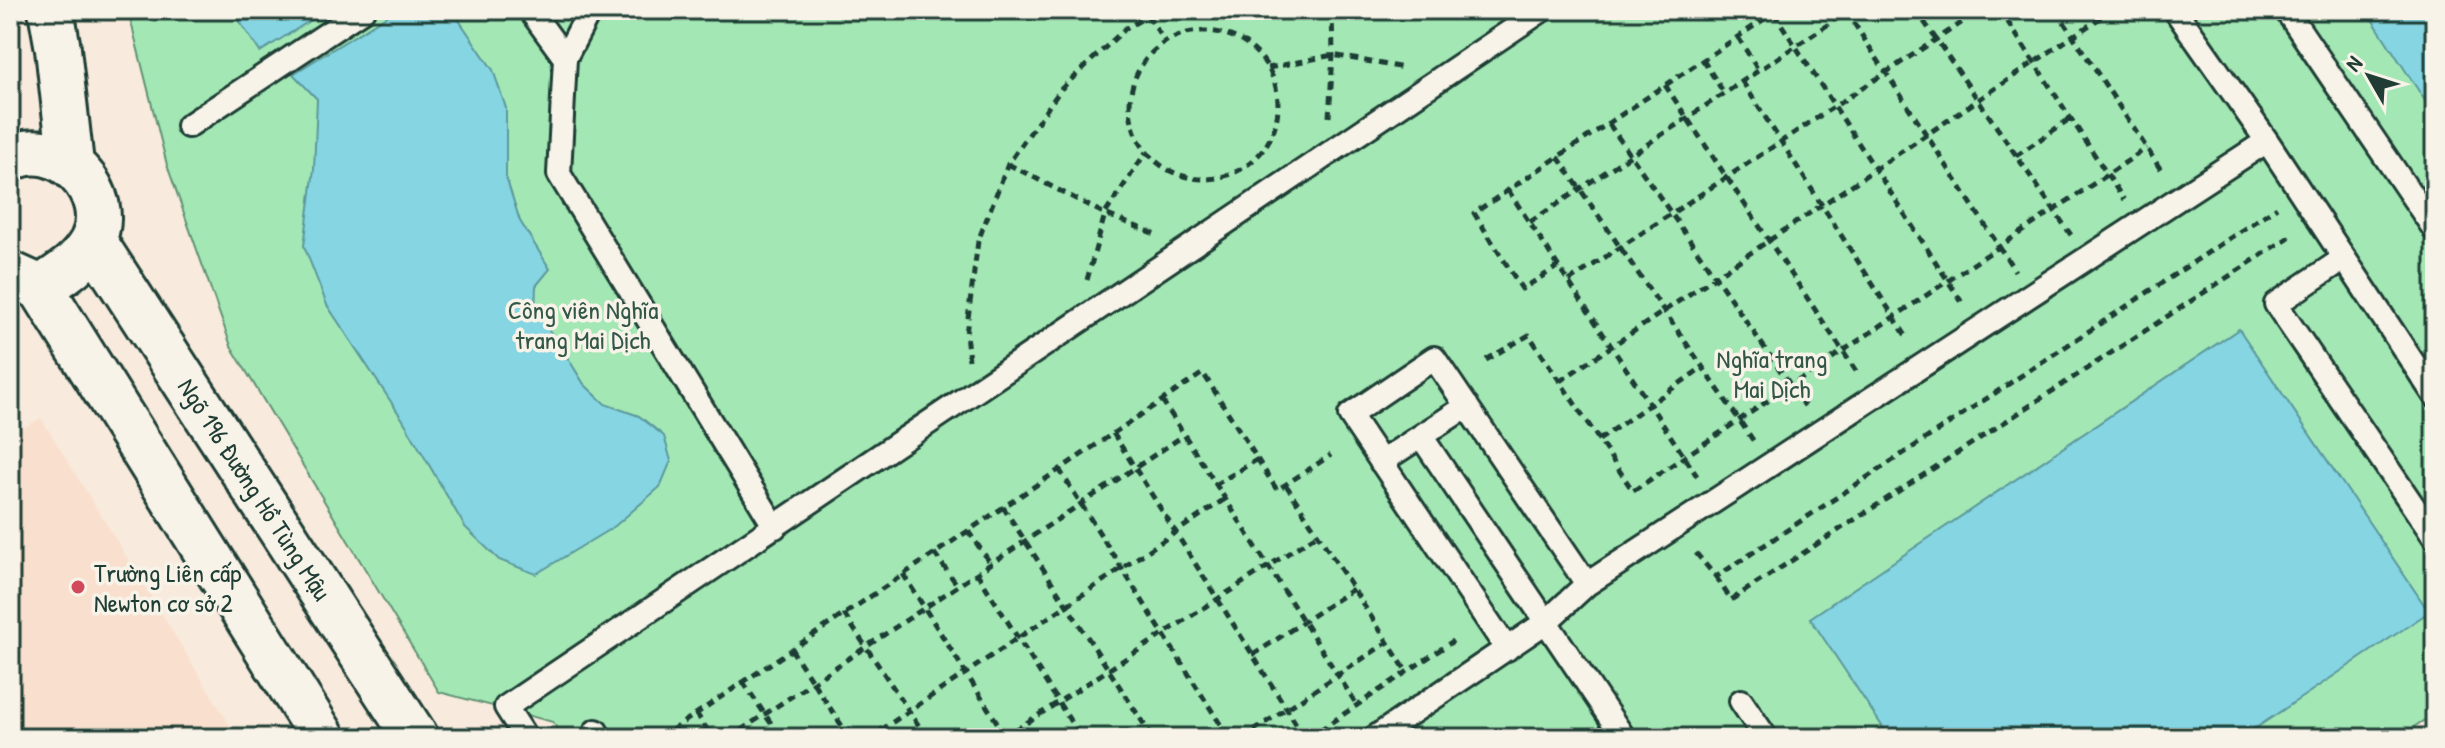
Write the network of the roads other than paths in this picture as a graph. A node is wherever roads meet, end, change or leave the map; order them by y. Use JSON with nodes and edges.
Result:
{"nodes":[{"id":1,"x":51,"y":10,"type":"edge"},
{"id":2,"x":363,"y":10,"type":"edge"},
{"id":3,"x":530,"y":10,"type":"edge"},
{"id":4,"x":590,"y":10,"type":"edge"},
{"id":5,"x":1542,"y":10,"type":"edge"},
{"id":6,"x":2175,"y":10,"type":"edge"},
{"id":7,"x":2286,"y":10,"type":"edge"},
{"id":8,"x":565,"y":58,"type":"junction"},
{"id":9,"x":188,"y":126,"type":"dead end"},
{"id":10,"x":2267,"y":141,"type":"junction"},
{"id":11,"x":10,"y":159,"type":"edge"},
{"id":12,"x":71,"y":164,"type":"junction"},
{"id":13,"x":2435,"y":230,"type":"edge"},
{"id":14,"x":93,"y":240,"type":"junction"},
{"id":15,"x":2343,"y":259,"type":"junction"},
{"id":16,"x":25,"y":281,"type":"edge"},
{"id":17,"x":2435,"y":396,"type":"edge"},
{"id":18,"x":1467,"y":406,"type":"junction"},
{"id":19,"x":1421,"y":436,"type":"junction"},
{"id":20,"x":1381,"y":462,"type":"junction"},
{"id":21,"x":775,"y":527,"type":"junction"},
{"id":22,"x":2435,"y":538,"type":"edge"},
{"id":23,"x":1587,"y":584,"type":"junction"},
{"id":24,"x":1546,"y":622,"type":"junction"},
{"id":25,"x":1507,"y":649,"type":"junction"},
{"id":26,"x":1741,"y":701,"type":"dead end"},
{"id":27,"x":323,"y":738,"type":"edge"},
{"id":28,"x":416,"y":738,"type":"edge"},
{"id":29,"x":526,"y":738,"type":"edge"},
{"id":30,"x":1374,"y":738,"type":"edge"},
{"id":31,"x":1624,"y":738,"type":"edge"},
{"id":32,"x":1766,"y":738,"type":"edge"}],
"edges":[{"from":1,"to":12,"type":"street"},
{"from":2,"to":9,"type":"lane"},
{"from":3,"to":8,"type":"lane"},
{"from":4,"to":8,"type":"lane"},
{"from":5,"to":21,"type":"lane"},
{"from":6,"to":10,"type":"lane"},
{"from":7,"to":13,"type":"lane"},
{"from":8,"to":21,"type":"lane"},
{"from":10,"to":15,"type":"lane"},
{"from":10,"to":23,"type":"lane"},
{"from":11,"to":12,"type":"street"},
{"from":12,"to":14,"type":"street"},
{"from":14,"to":16,"type":"street"},
{"from":14,"to":28,"type":"street","name":"Ngõ 196 Đường Hồ Tùng Mậu"},
{"from":15,"to":17,"type":"lane"},
{"from":15,"to":22,"type":"lane"},
{"from":16,"to":27,"type":"street"},
{"from":18,"to":19,"type":"lane"},
{"from":18,"to":20,"type":"lane"},
{"from":18,"to":23,"type":"lane"},
{"from":19,"to":20,"type":"lane"},
{"from":19,"to":24,"type":"lane"},
{"from":20,"to":25,"type":"lane"},
{"from":21,"to":29,"type":"lane"},
{"from":23,"to":24,"type":"lane"},
{"from":24,"to":25,"type":"lane"},
{"from":24,"to":31,"type":"lane"},
{"from":25,"to":30,"type":"lane"},
{"from":26,"to":32,"type":"lane"}]}
